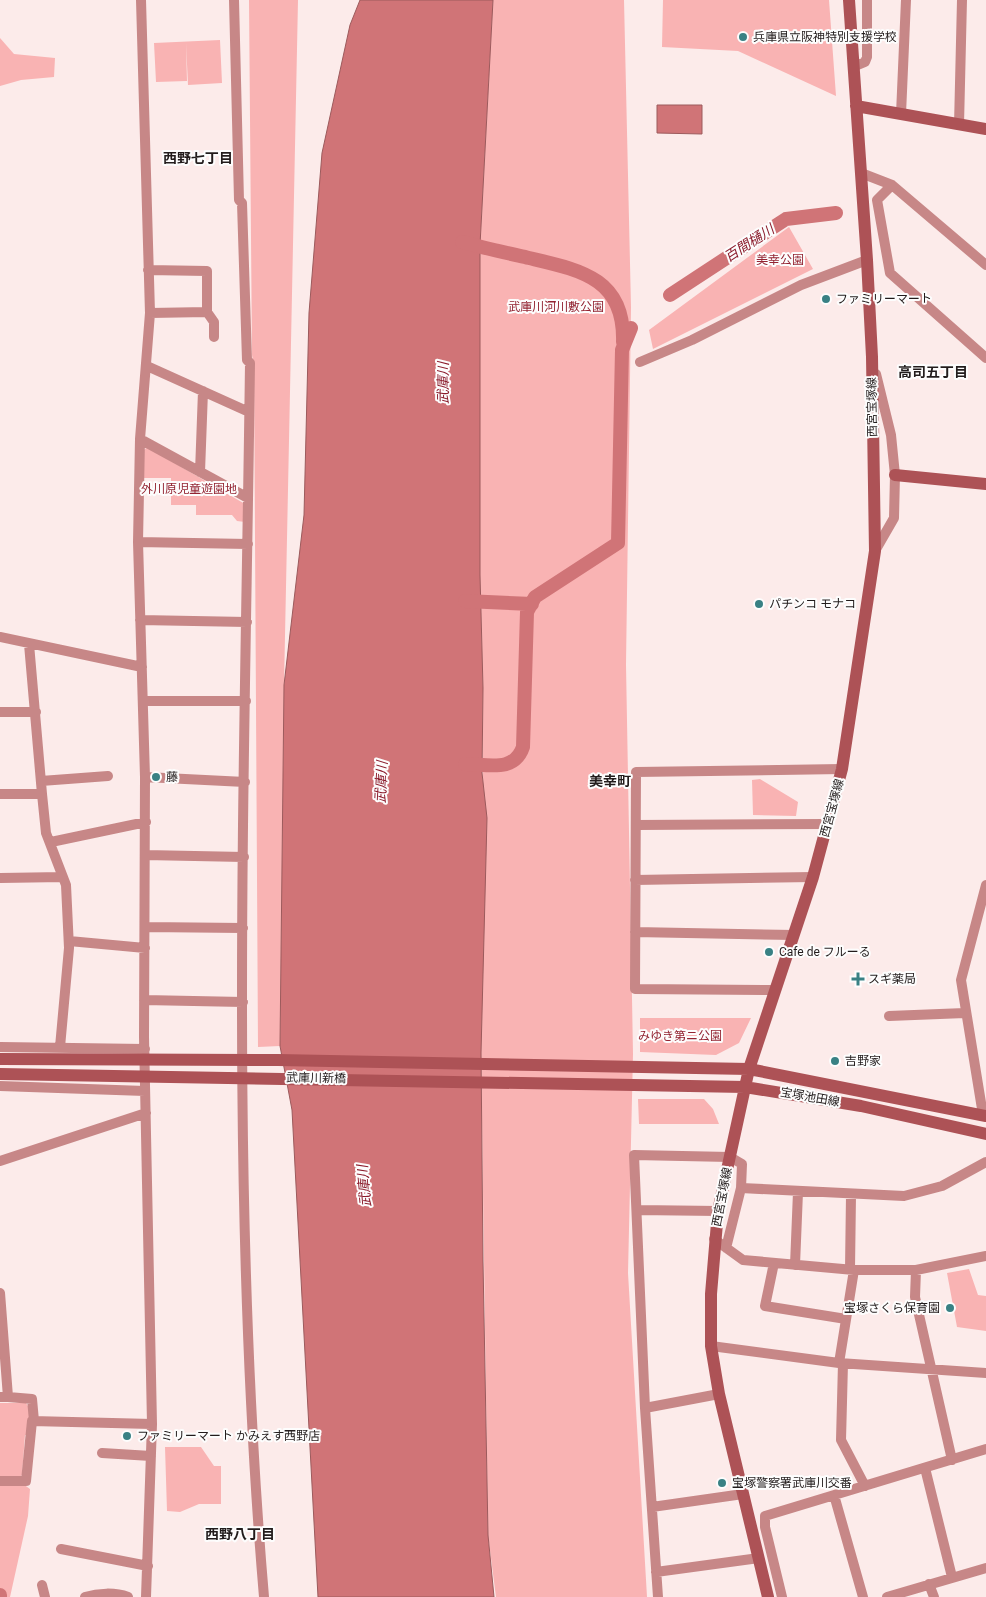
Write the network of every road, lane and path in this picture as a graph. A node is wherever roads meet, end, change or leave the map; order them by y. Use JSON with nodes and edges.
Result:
{"nodes":[{"id":1,"x":141,"y":0,"type":"edge"},
{"id":2,"x":234,"y":0,"type":"edge"},
{"id":3,"x":849,"y":0,"type":"edge"},
{"id":4,"x":868,"y":0,"type":"edge"},
{"id":5,"x":906,"y":0,"type":"edge"},
{"id":6,"x":962,"y":0,"type":"edge"},
{"id":7,"x":853,"y":67,"type":"junction"},
{"id":8,"x":856,"y":106,"type":"junction"},
{"id":9,"x":901,"y":114,"type":"junction"},
{"id":10,"x":959,"y":125,"type":"junction"},
{"id":11,"x":986,"y":129,"type":"edge"},
{"id":12,"x":862,"y":173,"type":"junction"},
{"id":13,"x":892,"y":185,"type":"junction"},
{"id":14,"x":867,"y":260,"type":"junction"},
{"id":15,"x":986,"y":265,"type":"edge"},
{"id":16,"x":148,"y":270,"type":"junction"},
{"id":17,"x":207,"y":312,"type":"junction"},
{"id":18,"x":150,"y":313,"type":"junction"},
{"id":19,"x":214,"y":337,"type":"dead end"},
{"id":20,"x":872,"y":357,"type":"junction"},
{"id":21,"x":986,"y":358,"type":"edge"},
{"id":22,"x":640,"y":362,"type":"dead end"},
{"id":23,"x":147,"y":366,"type":"junction"},
{"id":24,"x":204,"y":391,"type":"junction"},
{"id":25,"x":249,"y":412,"type":"junction"},
{"id":26,"x":140,"y":439,"type":"junction"},
{"id":27,"x":200,"y":472,"type":"junction"},
{"id":28,"x":895,"y":475,"type":"junction"},
{"id":29,"x":986,"y":484,"type":"edge"},
{"id":30,"x":248,"y":498,"type":"junction"},
{"id":31,"x":138,"y":542,"type":"junction"},
{"id":32,"x":248,"y":544,"type":"junction"},
{"id":33,"x":875,"y":551,"type":"junction"},
{"id":34,"x":140,"y":620,"type":"junction"},
{"id":35,"x":247,"y":622,"type":"junction"},
{"id":36,"x":0,"y":637,"type":"edge"},
{"id":37,"x":29,"y":644,"type":"junction"},
{"id":38,"x":142,"y":667,"type":"junction"},
{"id":39,"x":143,"y":701,"type":"junction"},
{"id":40,"x":246,"y":701,"type":"junction"},
{"id":41,"x":0,"y":712,"type":"edge"},
{"id":42,"x":36,"y":712,"type":"junction"},
{"id":43,"x":842,"y":769,"type":"junction"},
{"id":44,"x":108,"y":776,"type":"dead end"},
{"id":45,"x":145,"y":777,"type":"junction"},
{"id":46,"x":41,"y":781,"type":"junction"},
{"id":47,"x":245,"y":782,"type":"junction"},
{"id":48,"x":0,"y":794,"type":"edge"},
{"id":49,"x":42,"y":794,"type":"junction"},
{"id":50,"x":146,"y":822,"type":"junction"},
{"id":51,"x":636,"y":824,"type":"junction"},
{"id":52,"x":827,"y":824,"type":"junction"},
{"id":53,"x":51,"y":842,"type":"junction"},
{"id":54,"x":145,"y":855,"type":"junction"},
{"id":55,"x":244,"y":857,"type":"junction"},
{"id":56,"x":63,"y":877,"type":"junction"},
{"id":57,"x":813,"y":877,"type":"junction"},
{"id":58,"x":0,"y":878,"type":"edge"},
{"id":59,"x":636,"y":880,"type":"junction"},
{"id":60,"x":986,"y":884,"type":"edge"},
{"id":61,"x":145,"y":927,"type":"junction"},
{"id":62,"x":243,"y":928,"type":"junction"},
{"id":63,"x":635,"y":932,"type":"junction"},
{"id":64,"x":794,"y":935,"type":"junction"},
{"id":65,"x":69,"y":941,"type":"junction"},
{"id":66,"x":145,"y":948,"type":"junction"},
{"id":67,"x":774,"y":990,"type":"junction"},
{"id":68,"x":144,"y":1000,"type":"junction"},
{"id":69,"x":243,"y":1002,"type":"junction"},
{"id":70,"x":965,"y":1013,"type":"junction"},
{"id":71,"x":889,"y":1016,"type":"dead end"},
{"id":72,"x":0,"y":1047,"type":"edge"},
{"id":73,"x":60,"y":1047,"type":"junction"},
{"id":74,"x":145,"y":1048,"type":"junction"},
{"id":75,"x":0,"y":1059,"type":"edge"},
{"id":76,"x":749,"y":1069,"type":"junction"},
{"id":77,"x":0,"y":1074,"type":"edge"},
{"id":78,"x":632,"y":1084,"type":"joint"},
{"id":79,"x":0,"y":1086,"type":"edge"},
{"id":80,"x":745,"y":1087,"type":"junction"},
{"id":81,"x":145,"y":1091,"type":"junction"},
{"id":82,"x":146,"y":1114,"type":"junction"},
{"id":83,"x":985,"y":1117,"type":"edge"},
{"id":84,"x":986,"y":1134,"type":"edge"},
{"id":85,"x":730,"y":1157,"type":"junction"},
{"id":86,"x":0,"y":1161,"type":"edge"},
{"id":87,"x":986,"y":1162,"type":"edge"},
{"id":88,"x":741,"y":1188,"type":"junction"},
{"id":89,"x":798,"y":1192,"type":"junction"},
{"id":90,"x":851,"y":1195,"type":"junction"},
{"id":91,"x":637,"y":1210,"type":"junction"},
{"id":92,"x":718,"y":1211,"type":"junction"},
{"id":93,"x":714,"y":1239,"type":"junction"},
{"id":94,"x":726,"y":1248,"type":"junction"},
{"id":95,"x":986,"y":1256,"type":"edge"},
{"id":96,"x":774,"y":1263,"type":"junction"},
{"id":97,"x":795,"y":1265,"type":"junction"},
{"id":98,"x":852,"y":1269,"type":"junction"},
{"id":99,"x":916,"y":1270,"type":"junction"},
{"id":100,"x":0,"y":1293,"type":"edge"},
{"id":101,"x":846,"y":1319,"type":"junction"},
{"id":102,"x":711,"y":1346,"type":"junction"},
{"id":103,"x":841,"y":1363,"type":"junction"},
{"id":104,"x":930,"y":1369,"type":"junction"},
{"id":105,"x":986,"y":1373,"type":"edge"},
{"id":106,"x":719,"y":1394,"type":"junction"},
{"id":107,"x":4,"y":1397,"type":"edge"},
{"id":108,"x":645,"y":1408,"type":"junction"},
{"id":109,"x":34,"y":1421,"type":"junction"},
{"id":110,"x":152,"y":1424,"type":"junction"},
{"id":111,"x":986,"y":1449,"type":"edge"},
{"id":112,"x":102,"y":1453,"type":"dead end"},
{"id":113,"x":151,"y":1456,"type":"junction"},
{"id":114,"x":952,"y":1460,"type":"junction"},
{"id":115,"x":925,"y":1468,"type":"junction"},
{"id":116,"x":0,"y":1481,"type":"edge"},
{"id":117,"x":865,"y":1486,"type":"junction"},
{"id":118,"x":743,"y":1494,"type":"junction"},
{"id":119,"x":834,"y":1496,"type":"junction"},
{"id":120,"x":652,"y":1507,"type":"junction"},
{"id":121,"x":61,"y":1549,"type":"dead end"},
{"id":122,"x":759,"y":1558,"type":"junction"},
{"id":123,"x":148,"y":1566,"type":"junction"},
{"id":124,"x":986,"y":1568,"type":"edge"},
{"id":125,"x":656,"y":1572,"type":"junction"},
{"id":126,"x":952,"y":1577,"type":"junction"},
{"id":127,"x":929,"y":1584,"type":"junction"},
{"id":128,"x":42,"y":1585,"type":"dead end"},
{"id":129,"x":45,"y":1597,"type":"edge"},
{"id":130,"x":85,"y":1597,"type":"edge"},
{"id":131,"x":128,"y":1597,"type":"edge"},
{"id":132,"x":146,"y":1597,"type":"edge"},
{"id":133,"x":264,"y":1597,"type":"edge"},
{"id":134,"x":658,"y":1597,"type":"edge"},
{"id":135,"x":768,"y":1597,"type":"edge"},
{"id":136,"x":782,"y":1597,"type":"edge"},
{"id":137,"x":863,"y":1597,"type":"edge"},
{"id":138,"x":887,"y":1597,"type":"edge"},
{"id":139,"x":934,"y":1597,"type":"edge"}],
"edges":[{"from":1,"to":16,"type":"street"},
{"from":2,"to":25,"type":"street"},
{"from":3,"to":7,"type":"street","name":"西宮宝塚線"},
{"from":4,"to":7,"type":"street"},
{"from":5,"to":9,"type":"street"},
{"from":6,"to":10,"type":"street"},
{"from":7,"to":8,"type":"street","name":"西宮宝塚線"},
{"from":8,"to":9,"type":"street"},
{"from":8,"to":12,"type":"street","name":"西宮宝塚線"},
{"from":9,"to":10,"type":"street"},
{"from":10,"to":11,"type":"street"},
{"from":12,"to":13,"type":"street"},
{"from":12,"to":14,"type":"street","name":"西宮宝塚線"},
{"from":13,"to":15,"type":"street"},
{"from":13,"to":21,"type":"street"},
{"from":14,"to":20,"type":"street","name":"西宮宝塚線"},
{"from":14,"to":22,"type":"street"},
{"from":16,"to":17,"type":"street"},
{"from":16,"to":18,"type":"street"},
{"from":17,"to":18,"type":"street"},
{"from":17,"to":19,"type":"street"},
{"from":18,"to":23,"type":"street"},
{"from":20,"to":28,"type":"street"},
{"from":20,"to":33,"type":"street","name":"西宮宝塚線"},
{"from":23,"to":24,"type":"street"},
{"from":23,"to":26,"type":"street"},
{"from":24,"to":25,"type":"street"},
{"from":24,"to":27,"type":"street"},
{"from":25,"to":30,"type":"street"},
{"from":26,"to":27,"type":"street"},
{"from":26,"to":31,"type":"street"},
{"from":27,"to":30,"type":"street"},
{"from":28,"to":29,"type":"street"},
{"from":28,"to":33,"type":"street"},
{"from":30,"to":32,"type":"street"},
{"from":31,"to":32,"type":"street"},
{"from":31,"to":34,"type":"street"},
{"from":32,"to":35,"type":"street"},
{"from":33,"to":43,"type":"street","name":"西宮宝塚線"},
{"from":34,"to":35,"type":"street"},
{"from":34,"to":38,"type":"street"},
{"from":35,"to":40,"type":"street"},
{"from":36,"to":37,"type":"street"},
{"from":37,"to":38,"type":"street"},
{"from":37,"to":42,"type":"street"},
{"from":38,"to":39,"type":"street"},
{"from":39,"to":40,"type":"street"},
{"from":39,"to":45,"type":"street"},
{"from":40,"to":47,"type":"street"},
{"from":41,"to":42,"type":"street"},
{"from":42,"to":46,"type":"street"},
{"from":43,"to":51,"type":"street"},
{"from":43,"to":52,"type":"street","name":"西宮宝塚線"},
{"from":44,"to":46,"type":"street"},
{"from":45,"to":47,"type":"street"},
{"from":45,"to":50,"type":"street"},
{"from":46,"to":49,"type":"street"},
{"from":47,"to":55,"type":"street"},
{"from":48,"to":49,"type":"street"},
{"from":49,"to":53,"type":"street"},
{"from":50,"to":53,"type":"street"},
{"from":50,"to":54,"type":"street"},
{"from":51,"to":52,"type":"street"},
{"from":51,"to":59,"type":"street"},
{"from":52,"to":57,"type":"street","name":"西宮宝塚線"},
{"from":53,"to":56,"type":"street"},
{"from":54,"to":55,"type":"street"},
{"from":54,"to":61,"type":"street"},
{"from":55,"to":62,"type":"street"},
{"from":56,"to":58,"type":"street"},
{"from":56,"to":65,"type":"street"},
{"from":57,"to":59,"type":"street"},
{"from":57,"to":64,"type":"street","name":"西宮宝塚線"},
{"from":59,"to":63,"type":"street"},
{"from":60,"to":70,"type":"street"},
{"from":61,"to":62,"type":"street"},
{"from":61,"to":66,"type":"street"},
{"from":62,"to":69,"type":"street"},
{"from":63,"to":64,"type":"street"},
{"from":63,"to":67,"type":"street"},
{"from":64,"to":67,"type":"street","name":"西宮宝塚線"},
{"from":65,"to":66,"type":"street"},
{"from":65,"to":73,"type":"street"},
{"from":66,"to":68,"type":"street"},
{"from":67,"to":76,"type":"street","name":"西宮宝塚線"},
{"from":68,"to":69,"type":"street"},
{"from":68,"to":74,"type":"street"},
{"from":69,"to":133,"type":"street"},
{"from":70,"to":71,"type":"street"},
{"from":70,"to":83,"type":"street"},
{"from":72,"to":73,"type":"street"},
{"from":73,"to":74,"type":"street"},
{"from":74,"to":81,"type":"street"},
{"from":75,"to":76,"type":"street","name":"武庫川新橋"},
{"from":76,"to":80,"type":"street","name":"西宮宝塚線"},
{"from":76,"to":83,"type":"street","name":"武庫川新橋"},
{"from":77,"to":78,"type":"street","name":"武庫川新橋"},
{"from":78,"to":80,"type":"street","name":"宝塚池田線"},
{"from":79,"to":81,"type":"street"},
{"from":80,"to":84,"type":"street","name":"宝塚池田線"},
{"from":80,"to":85,"type":"street","name":"西宮宝塚線"},
{"from":81,"to":82,"type":"street"},
{"from":82,"to":86,"type":"street"},
{"from":82,"to":110,"type":"street"},
{"from":85,"to":88,"type":"street"},
{"from":85,"to":91,"type":"street"},
{"from":85,"to":92,"type":"street","name":"西宮宝塚線"},
{"from":87,"to":90,"type":"street"},
{"from":88,"to":89,"type":"street"},
{"from":88,"to":94,"type":"street"},
{"from":89,"to":90,"type":"street"},
{"from":89,"to":97,"type":"street"},
{"from":90,"to":98,"type":"street"},
{"from":91,"to":92,"type":"street"},
{"from":91,"to":108,"type":"street"},
{"from":92,"to":93,"type":"street","name":"西宮宝塚線"},
{"from":93,"to":94,"type":"street"},
{"from":93,"to":102,"type":"street","name":"西宮宝塚線"},
{"from":94,"to":96,"type":"street"},
{"from":95,"to":99,"type":"street"},
{"from":96,"to":97,"type":"street"},
{"from":96,"to":101,"type":"street"},
{"from":97,"to":98,"type":"street"},
{"from":98,"to":99,"type":"street"},
{"from":98,"to":101,"type":"street"},
{"from":99,"to":104,"type":"street"},
{"from":100,"to":107,"type":"street"},
{"from":101,"to":103,"type":"street"},
{"from":102,"to":103,"type":"street"},
{"from":102,"to":106,"type":"street","name":"西宮宝塚線"},
{"from":103,"to":104,"type":"street"},
{"from":103,"to":117,"type":"street"},
{"from":104,"to":105,"type":"street"},
{"from":104,"to":114,"type":"street"},
{"from":106,"to":108,"type":"street"},
{"from":106,"to":118,"type":"street","name":"西宮宝塚線"},
{"from":107,"to":109,"type":"street"},
{"from":108,"to":120,"type":"street"},
{"from":109,"to":110,"type":"street"},
{"from":109,"to":116,"type":"street"},
{"from":110,"to":113,"type":"street"},
{"from":111,"to":114,"type":"street"},
{"from":112,"to":113,"type":"street"},
{"from":113,"to":123,"type":"street"},
{"from":114,"to":115,"type":"street"},
{"from":115,"to":117,"type":"street"},
{"from":115,"to":126,"type":"street"},
{"from":117,"to":119,"type":"street"},
{"from":118,"to":120,"type":"street"},
{"from":118,"to":122,"type":"street","name":"西宮宝塚線"},
{"from":119,"to":136,"type":"street"},
{"from":119,"to":137,"type":"street"},
{"from":120,"to":125,"type":"street"},
{"from":121,"to":123,"type":"street"},
{"from":122,"to":125,"type":"street"},
{"from":122,"to":135,"type":"street","name":"西宮宝塚線"},
{"from":123,"to":132,"type":"street"},
{"from":124,"to":126,"type":"street"},
{"from":125,"to":134,"type":"street"},
{"from":126,"to":127,"type":"street"},
{"from":127,"to":138,"type":"street"},
{"from":127,"to":139,"type":"street"},
{"from":128,"to":129,"type":"street"},
{"from":130,"to":131,"type":"street"}]}
